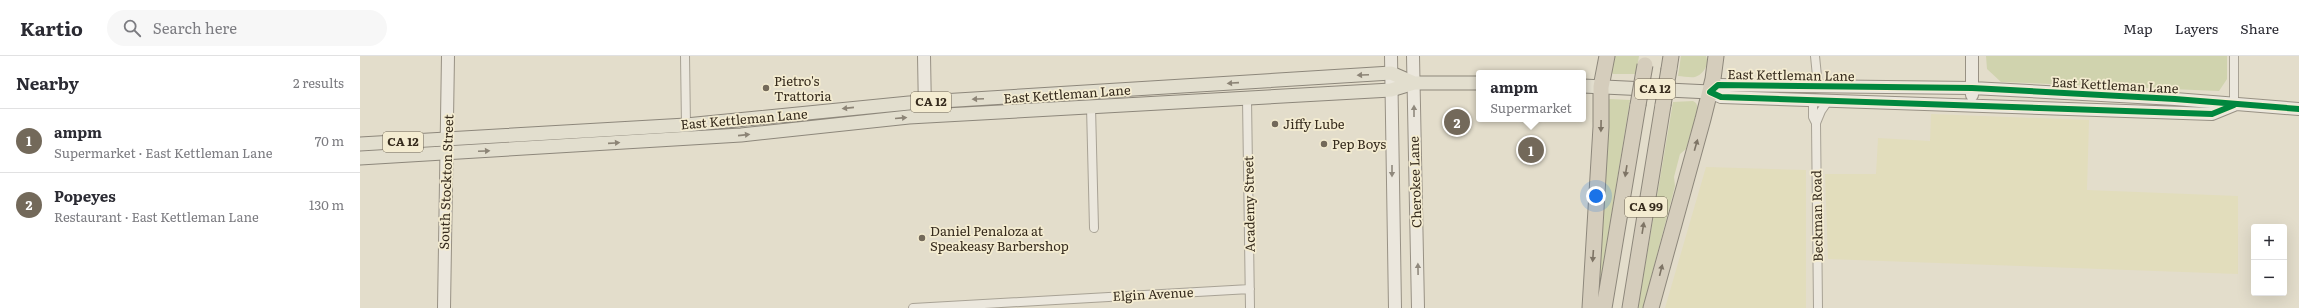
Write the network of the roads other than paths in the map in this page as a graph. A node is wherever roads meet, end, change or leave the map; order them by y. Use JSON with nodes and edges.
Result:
{"nodes":[{"id":1,"x":448,"y":56,"type":"edge"},
{"id":2,"x":685,"y":56,"type":"edge"},
{"id":3,"x":924,"y":56,"type":"edge"},
{"id":4,"x":1391,"y":56,"type":"edge"},
{"id":5,"x":1413,"y":56,"type":"edge"},
{"id":6,"x":1607,"y":56,"type":"edge"},
{"id":7,"x":1716,"y":56,"type":"edge"},
{"id":8,"x":1815,"y":56,"type":"edge"},
{"id":9,"x":1972,"y":56,"type":"edge"},
{"id":10,"x":2234,"y":56,"type":"edge"},
{"id":11,"x":1646,"y":60,"type":"edge"},
{"id":12,"x":1670,"y":62,"type":"edge"},
{"id":13,"x":1391,"y":73,"type":"junction"},
{"id":14,"x":1414,"y":83,"type":"junction"},
{"id":15,"x":1476,"y":83,"type":"edge"},
{"id":16,"x":1586,"y":86,"type":"edge"},
{"id":17,"x":1818,"y":86,"type":"junction"},
{"id":18,"x":1601,"y":87,"type":"junction"},
{"id":19,"x":1878,"y":87,"type":"junction"},
{"id":20,"x":1972,"y":88,"type":"junction"},
{"id":21,"x":1391,"y":90,"type":"junction"},
{"id":22,"x":1710,"y":92,"type":"junction"},
{"id":23,"x":1743,"y":98,"type":"junction"},
{"id":24,"x":1247,"y":99,"type":"junction"},
{"id":25,"x":1813,"y":101,"type":"junction"},
{"id":26,"x":1828,"y":101,"type":"junction"},
{"id":27,"x":924,"y":102,"type":"junction"},
{"id":28,"x":2234,"y":105,"type":"junction"},
{"id":29,"x":1972,"y":106,"type":"junction"},
{"id":30,"x":1091,"y":107,"type":"junction"},
{"id":31,"x":2299,"y":109,"type":"edge"},
{"id":32,"x":926,"y":117,"type":"junction"},
{"id":33,"x":1816,"y":123,"type":"junction"},
{"id":34,"x":686,"y":125,"type":"junction"},
{"id":35,"x":446,"y":139,"type":"junction"},
{"id":36,"x":360,"y":144,"type":"edge"},
{"id":37,"x":445,"y":154,"type":"junction"},
{"id":38,"x":360,"y":158,"type":"edge"},
{"id":39,"x":1094,"y":228,"type":"dead end"},
{"id":40,"x":1250,"y":289,"type":"junction"},
{"id":41,"x":444,"y":308,"type":"edge"},
{"id":42,"x":913,"y":308,"type":"edge"},
{"id":43,"x":1250,"y":308,"type":"edge"},
{"id":44,"x":1395,"y":308,"type":"edge"},
{"id":45,"x":1418,"y":308,"type":"edge"},
{"id":46,"x":1590,"y":308,"type":"edge"},
{"id":47,"x":1604,"y":308,"type":"edge"},
{"id":48,"x":1630,"y":308,"type":"edge"},
{"id":49,"x":1651,"y":308,"type":"edge"},
{"id":50,"x":1818,"y":308,"type":"edge"}],
"edges":[{"from":1,"to":35,"type":"street","name":"South Stockton Street"},
{"from":2,"to":34,"type":"street"},
{"from":3,"to":27,"type":"street"},
{"from":4,"to":13,"type":"street","name":"Cherokee Lane"},
{"from":5,"to":14,"type":"street","name":"Cherokee Lane"},
{"from":6,"to":18,"type":"highway"},
{"from":7,"to":22,"type":"highway"},
{"from":8,"to":17,"type":"street"},
{"from":9,"to":20,"type":"street"},
{"from":10,"to":28,"type":"street"},
{"from":11,"to":47,"type":"highway","number":"CA 99","one_way":true,"bridge":true},
{"from":48,"to":12,"type":"highway","number":"CA 99","one_way":true,"bridge":true},
{"from":13,"to":14,"type":"main road","name":"East Kettleman Lane","number":"CA 12"},
{"from":13,"to":21,"type":"street","name":"Cherokee Lane"},
{"from":13,"to":27,"type":"main road","name":"East Kettleman Lane","number":"CA 12","one_way":true},
{"from":14,"to":15,"type":"main road","name":"East Kettleman Lane","number":"CA 12"},
{"from":14,"to":21,"type":"main road","name":"East Kettleman Lane","number":"CA 12"},
{"from":45,"to":14,"type":"street","name":"Cherokee Lane","one_way":true},
{"from":16,"to":18,"type":"main road","name":"East Kettleman Lane","number":"CA 12"},
{"from":17,"to":19,"type":"street","name":"East Kettleman Lane"},
{"from":17,"to":22,"type":"street","name":"East Kettleman Lane"},
{"from":17,"to":23,"type":"street"},
{"from":18,"to":22,"type":"main road","name":"East Kettleman Lane","number":"CA 12"},
{"from":18,"to":46,"type":"highway","one_way":true},
{"from":19,"to":20,"type":"street","name":"East Kettleman Lane"},
{"from":19,"to":25,"type":"street"},
{"from":20,"to":28,"type":"street","name":"East Kettleman Lane"},
{"from":20,"to":29,"type":"street"},
{"from":21,"to":24,"type":"main road","name":"East Kettleman Lane","number":"CA 12"},
{"from":21,"to":44,"type":"street","name":"Cherokee Lane","one_way":true},
{"from":22,"to":23,"type":"street","name":"East Kettleman Lane"},
{"from":49,"to":22,"type":"highway","one_way":true},
{"from":23,"to":25,"type":"street","name":"East Kettleman Lane"},
{"from":24,"to":30,"type":"main road","name":"East Kettleman Lane","number":"CA 12"},
{"from":24,"to":40,"type":"street","name":"Academy Street"},
{"from":25,"to":26,"type":"street","name":"East Kettleman Lane"},
{"from":25,"to":33,"type":"street","name":"Beckman Road"},
{"from":26,"to":29,"type":"street","name":"East Kettleman Lane"},
{"from":26,"to":33,"type":"street","name":"Beckman Road"},
{"from":27,"to":32,"type":"street"},
{"from":27,"to":34,"type":"main road","name":"East Kettleman Lane","number":"CA 12","one_way":true},
{"from":28,"to":29,"type":"street","name":"East Kettleman Lane"},
{"from":28,"to":31,"type":"street","name":"East Kettleman Lane"},
{"from":30,"to":32,"type":"main road","name":"East Kettleman Lane","number":"CA 12"},
{"from":30,"to":39,"type":"street"},
{"from":37,"to":32,"type":"main road","name":"East Kettleman Lane","number":"CA 12","one_way":true},
{"from":33,"to":50,"type":"street","name":"Beckman Road"},
{"from":34,"to":35,"type":"main road","name":"East Kettleman Lane","number":"CA 12"},
{"from":35,"to":36,"type":"main road","name":"East Kettleman Lane","number":"CA 12"},
{"from":35,"to":37,"type":"street","name":"South Stockton Street"},
{"from":37,"to":38,"type":"main road","name":"East Kettleman Lane","number":"CA 12"},
{"from":37,"to":41,"type":"street","name":"South Stockton Street"},
{"from":40,"to":42,"type":"street","name":"Elgin Avenue"},
{"from":40,"to":43,"type":"street","name":"Academy Street"}]}
